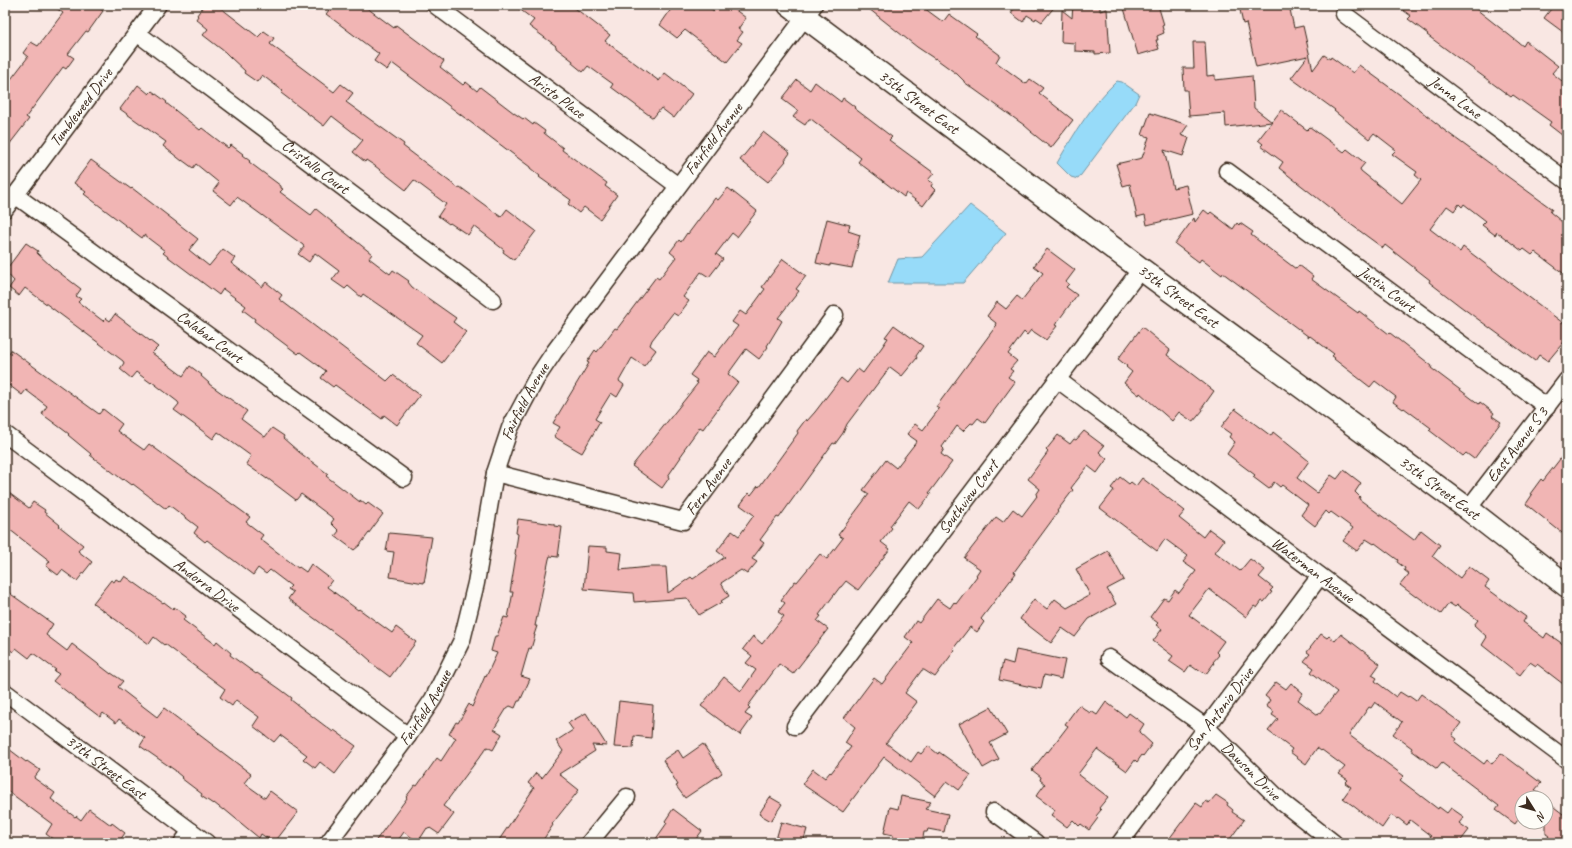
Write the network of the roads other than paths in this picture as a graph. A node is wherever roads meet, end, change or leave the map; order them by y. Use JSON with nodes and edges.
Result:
{"nodes":[{"id":1,"x":158,"y":5,"type":"edge"},
{"id":2,"x":435,"y":5,"type":"edge"},
{"id":3,"x":803,"y":9,"type":"edge"},
{"id":4,"x":1344,"y":14,"type":"dead end"},
{"id":5,"x":137,"y":33,"type":"junction"},
{"id":6,"x":1227,"y":171,"type":"dead end"},
{"id":7,"x":1567,"y":181,"type":"edge"},
{"id":8,"x":678,"y":186,"type":"junction"},
{"id":9,"x":15,"y":195,"type":"junction"},
{"id":10,"x":5,"y":209,"type":"edge"},
{"id":11,"x":1141,"y":270,"type":"junction"},
{"id":12,"x":493,"y":300,"type":"dead end"},
{"id":13,"x":835,"y":315,"type":"dead end"},
{"id":14,"x":1058,"y":380,"type":"junction"},
{"id":15,"x":1567,"y":380,"type":"edge"},
{"id":16,"x":1547,"y":407,"type":"junction"},
{"id":17,"x":5,"y":434,"type":"edge"},
{"id":18,"x":495,"y":473,"type":"junction"},
{"id":19,"x":404,"y":478,"type":"dead end"},
{"id":20,"x":1468,"y":509,"type":"junction"},
{"id":21,"x":1320,"y":576,"type":"junction"},
{"id":22,"x":1567,"y":586,"type":"edge"},
{"id":23,"x":1109,"y":658,"type":"dead end"},
{"id":24,"x":5,"y":692,"type":"edge"},
{"id":25,"x":795,"y":726,"type":"dead end"},
{"id":26,"x":1207,"y":728,"type":"junction"},
{"id":27,"x":408,"y":736,"type":"junction"},
{"id":28,"x":1567,"y":760,"type":"edge"},
{"id":29,"x":627,"y":797,"type":"dead end"},
{"id":30,"x":994,"y":812,"type":"dead end"},
{"id":31,"x":187,"y":837,"type":"edge"},
{"id":32,"x":207,"y":843,"type":"edge"},
{"id":33,"x":328,"y":843,"type":"edge"},
{"id":34,"x":589,"y":843,"type":"edge"},
{"id":35,"x":1036,"y":843,"type":"edge"},
{"id":36,"x":1120,"y":843,"type":"edge"},
{"id":37,"x":1334,"y":843,"type":"edge"}],
"edges":[{"from":1,"to":5,"type":"street","name":"Tumbleweed Drive"},
{"from":2,"to":8,"type":"street","name":"Aristo Place"},
{"from":3,"to":8,"type":"street","name":"Fairfield Avenue"},
{"from":3,"to":11,"type":"street","name":"35th Street East"},
{"from":4,"to":7,"type":"street","name":"Jenna Lane"},
{"from":5,"to":9,"type":"street","name":"Tumbleweed Drive"},
{"from":5,"to":12,"type":"street","name":"Cristallo Court"},
{"from":6,"to":16,"type":"street","name":"Justin Court"},
{"from":8,"to":18,"type":"street","name":"Fairfield Avenue"},
{"from":9,"to":10,"type":"street","name":"Tumbleweed Drive"},
{"from":9,"to":19,"type":"street","name":"Calabar Court"},
{"from":11,"to":14,"type":"street","name":"Southview Court"},
{"from":11,"to":20,"type":"street","name":"35th Street East"},
{"from":13,"to":18,"type":"street","name":"Fern Avenue"},
{"from":14,"to":21,"type":"street","name":"Waterman Avenue"},
{"from":14,"to":25,"type":"street","name":"Southview Court"},
{"from":15,"to":16,"type":"street","name":"East Avenue S 3"},
{"from":16,"to":20,"type":"street","name":"East Avenue S 3"},
{"from":17,"to":27,"type":"street","name":"Andorra Drive"},
{"from":18,"to":27,"type":"street","name":"Fairfield Avenue"},
{"from":20,"to":22,"type":"street","name":"35th Street East"},
{"from":21,"to":26,"type":"street","name":"San Antonio Drive"},
{"from":21,"to":28,"type":"street","name":"Waterman Avenue"},
{"from":23,"to":26,"type":"street","name":"Dawson Drive"},
{"from":24,"to":31,"type":"street","name":"37th Street East"},
{"from":26,"to":36,"type":"street","name":"San Antonio Drive"},
{"from":26,"to":37,"type":"street","name":"Dawson Drive"},
{"from":27,"to":33,"type":"street","name":"Fairfield Avenue"},
{"from":29,"to":34,"type":"street"},
{"from":30,"to":35,"type":"street"},
{"from":31,"to":32,"type":"street","name":"37th Street East"}]}
